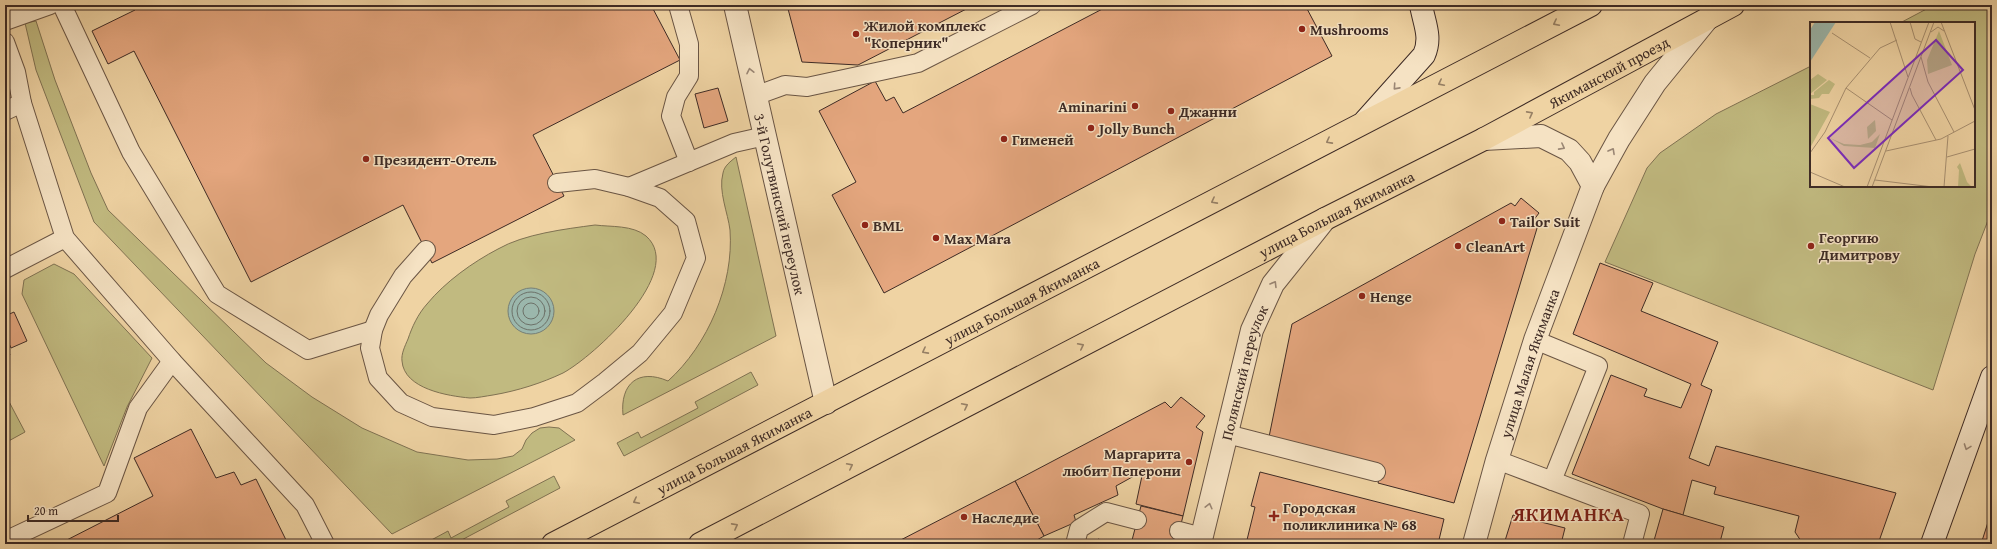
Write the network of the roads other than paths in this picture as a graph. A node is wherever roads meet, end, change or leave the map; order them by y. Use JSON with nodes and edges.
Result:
{"nodes":[{"id":1,"x":50,"y":5,"type":"edge"},
{"id":2,"x":62,"y":5,"type":"edge"},
{"id":3,"x":678,"y":5,"type":"edge"},
{"id":4,"x":735,"y":5,"type":"edge"},
{"id":5,"x":1032,"y":5,"type":"edge"},
{"id":6,"x":1421,"y":5,"type":"edge"},
{"id":7,"x":1591,"y":5,"type":"edge"},
{"id":8,"x":1733,"y":5,"type":"edge"},
{"id":9,"x":1708,"y":18,"type":"junction"},
{"id":10,"x":5,"y":21,"type":"edge"},
{"id":11,"x":5,"y":42,"type":"edge"},
{"id":12,"x":755,"y":96,"type":"junction"},
{"id":13,"x":22,"y":103,"type":"junction"},
{"id":14,"x":5,"y":111,"type":"edge"},
{"id":15,"x":1364,"y":123,"type":"junction"},
{"id":16,"x":764,"y":136,"type":"junction"},
{"id":17,"x":1484,"y":139,"type":"junction"},
{"id":18,"x":689,"y":162,"type":"junction"},
{"id":19,"x":557,"y":183,"type":"dead end"},
{"id":20,"x":1593,"y":186,"type":"junction"},
{"id":21,"x":629,"y":187,"type":"junction"},
{"id":22,"x":1325,"y":219,"type":"junction"},
{"id":23,"x":64,"y":238,"type":"junction"},
{"id":24,"x":426,"y":250,"type":"dead end"},
{"id":25,"x":5,"y":269,"type":"edge"},
{"id":26,"x":373,"y":330,"type":"junction"},
{"id":27,"x":1535,"y":340,"type":"junction"},
{"id":28,"x":172,"y":361,"type":"junction"},
{"id":29,"x":1992,"y":378,"type":"edge"},
{"id":30,"x":826,"y":403,"type":"junction"},
{"id":31,"x":1227,"y":434,"type":"junction"},
{"id":32,"x":1497,"y":460,"type":"junction"},
{"id":33,"x":1376,"y":472,"type":"dead end"},
{"id":34,"x":1552,"y":481,"type":"junction"},
{"id":35,"x":1137,"y":520,"type":"dead end"},
{"id":36,"x":1179,"y":531,"type":"dead end"},
{"id":37,"x":5,"y":541,"type":"edge"},
{"id":38,"x":1201,"y":541,"type":"edge"},
{"id":39,"x":325,"y":544,"type":"edge"},
{"id":40,"x":553,"y":544,"type":"edge"},
{"id":41,"x":700,"y":544,"type":"edge"},
{"id":42,"x":1075,"y":544,"type":"edge"},
{"id":43,"x":1474,"y":544,"type":"edge"},
{"id":44,"x":1632,"y":544,"type":"edge"},
{"id":45,"x":1932,"y":544,"type":"edge"}],
"edges":[{"from":1,"to":10,"type":"lane"},
{"from":2,"to":26,"type":"lane"},
{"from":3,"to":18,"type":"lane"},
{"from":12,"to":4,"type":"street","name":"3-й Голутвинский переулок","one_way":true},
{"from":5,"to":12,"type":"lane"},
{"from":6,"to":15,"type":"street","name":"улица Большая Якиманка","one_way":true},
{"from":7,"to":15,"type":"main road","one_way":true},
{"from":8,"to":9,"type":"main road","name":"Якиманский проезд"},
{"from":17,"to":9,"type":"main road","name":"Якиманский проезд","one_way":true},
{"from":20,"to":9,"type":"street","name":"улица Малая Якиманка","one_way":true},
{"from":11,"to":13,"type":"lane"},
{"from":12,"to":16,"type":"street","name":"3-й Голутвинский переулок"},
{"from":13,"to":14,"type":"lane"},
{"from":13,"to":23,"type":"lane"},
{"from":15,"to":30,"type":"main road","name":"улица Большая Якиманка","one_way":true},
{"from":16,"to":18,"type":"lane"},
{"from":16,"to":30,"type":"street","name":"3-й Голутвинский переулок"},
{"from":17,"to":20,"type":"street","one_way":true},
{"from":17,"to":22,"type":"main road","name":"улица Большая Якиманка"},
{"from":18,"to":21,"type":"lane"},
{"from":19,"to":21,"type":"lane"},
{"from":20,"to":27,"type":"street","name":"улица Малая Якиманка"},
{"from":21,"to":26,"type":"lane"},
{"from":31,"to":22,"type":"street","name":"Полянский переулок","one_way":true},
{"from":41,"to":22,"type":"main road","name":"улица Большая Якиманка","one_way":true},
{"from":23,"to":25,"type":"lane"},
{"from":23,"to":28,"type":"lane"},
{"from":24,"to":26,"type":"lane"},
{"from":27,"to":32,"type":"street","name":"улица Малая Якиманка"},
{"from":27,"to":34,"type":"lane"},
{"from":28,"to":37,"type":"lane"},
{"from":28,"to":39,"type":"lane"},
{"from":29,"to":45,"type":"street","one_way":true},
{"from":30,"to":40,"type":"main road","name":"улица Большая Якиманка","one_way":true},
{"from":31,"to":33,"type":"lane"},
{"from":38,"to":31,"type":"street","name":"Полянский переулок","one_way":true},
{"from":32,"to":34,"type":"lane"},
{"from":32,"to":43,"type":"street","name":"улица Малая Якиманка"},
{"from":34,"to":44,"type":"lane"},
{"from":35,"to":42,"type":"lane"},
{"from":36,"to":38,"type":"lane"}]}
